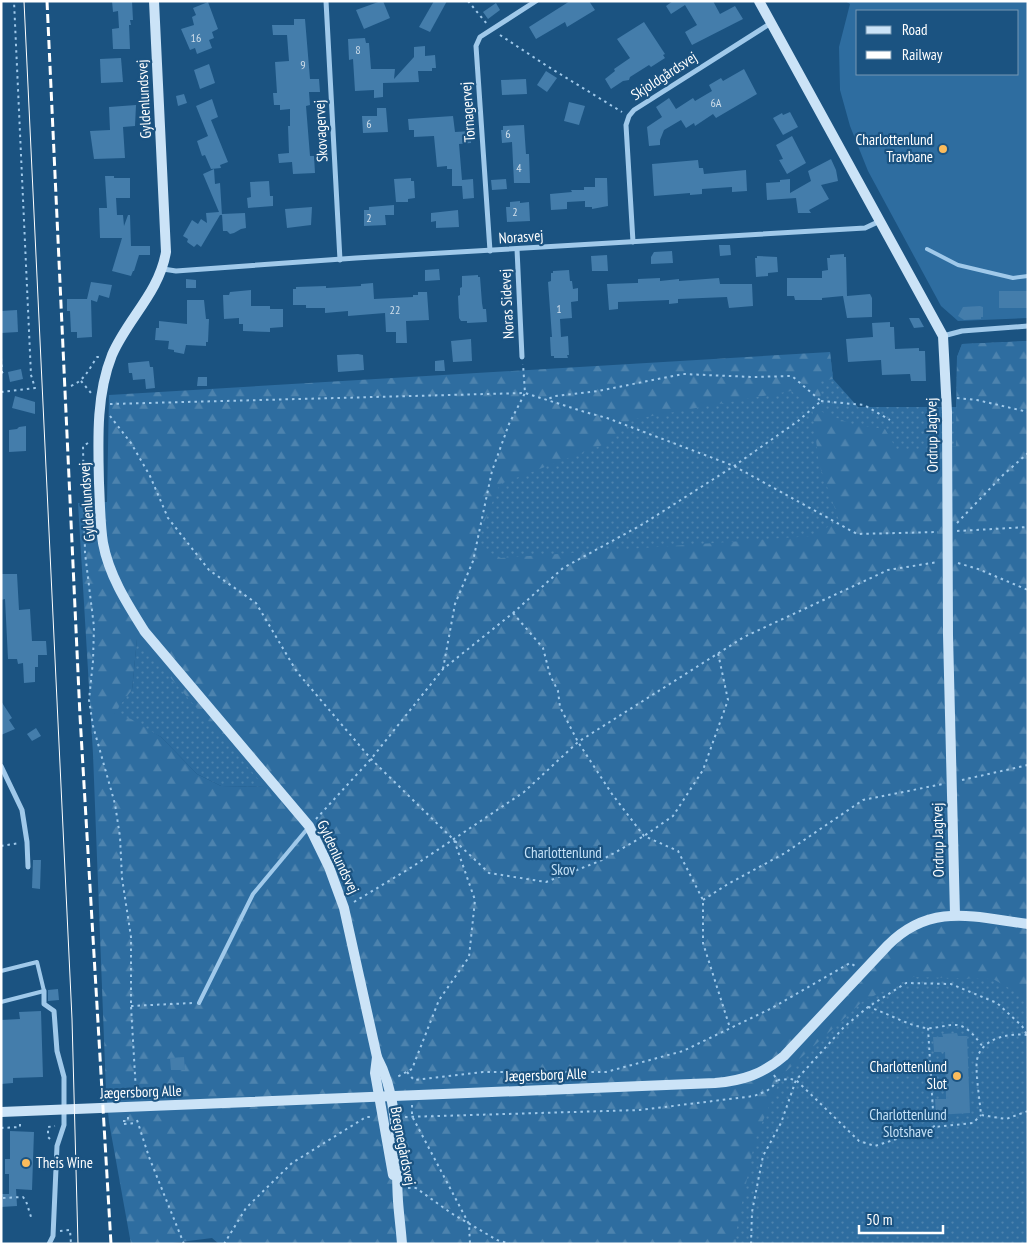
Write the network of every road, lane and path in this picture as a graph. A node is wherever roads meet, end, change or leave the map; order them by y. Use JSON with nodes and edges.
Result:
{"nodes":[{"id":1,"x":14,"y":1,"type":"edge"},
{"id":2,"x":154,"y":1,"type":"edge"},
{"id":3,"x":326,"y":1,"type":"edge"},
{"id":4,"x":468,"y":1,"type":"edge"},
{"id":5,"x":536,"y":1,"type":"edge"},
{"id":6,"x":759,"y":1,"type":"edge"},
{"id":7,"x":771,"y":22,"type":"junction"},
{"id":8,"x":491,"y":29,"type":"junction"},
{"id":9,"x":629,"y":116,"type":"junction"},
{"id":10,"x":880,"y":221,"type":"junction"},
{"id":11,"x":633,"y":242,"type":"junction"},
{"id":12,"x":517,"y":249,"type":"junction"},
{"id":13,"x":927,"y":249,"type":"dead end"},
{"id":14,"x":490,"y":251,"type":"junction"},
{"id":15,"x":340,"y":260,"type":"junction"},
{"id":16,"x":163,"y":269,"type":"junction"},
{"id":17,"x":1028,"y":276,"type":"edge"},
{"id":18,"x":1028,"y":326,"type":"edge"},
{"id":19,"x":943,"y":336,"type":"junction"},
{"id":20,"x":112,"y":355,"type":"junction"},
{"id":21,"x":522,"y":357,"type":"joint"},
{"id":22,"x":1,"y":358,"type":"edge"},
{"id":23,"x":4,"y":375,"type":"dead end"},
{"id":24,"x":72,"y":386,"type":"dead end"},
{"id":25,"x":1,"y":392,"type":"edge"},
{"id":26,"x":525,"y":393,"type":"junction"},
{"id":27,"x":947,"y":397,"type":"junction"},
{"id":28,"x":546,"y":400,"type":"junction"},
{"id":29,"x":821,"y":401,"type":"junction"},
{"id":30,"x":100,"y":404,"type":"junction"},
{"id":31,"x":1028,"y":412,"type":"edge"},
{"id":32,"x":890,"y":420,"type":"dead end"},
{"id":33,"x":98,"y":438,"type":"junction"},
{"id":34,"x":1028,"y":453,"type":"edge"},
{"id":35,"x":734,"y":466,"type":"junction"},
{"id":36,"x":1028,"y":527,"type":"edge"},
{"id":37,"x":948,"y":531,"type":"junction"},
{"id":38,"x":948,"y":560,"type":"junction"},
{"id":39,"x":1028,"y":590,"type":"edge"},
{"id":40,"x":513,"y":614,"type":"junction"},
{"id":41,"x":718,"y":654,"type":"junction"},
{"id":42,"x":443,"y":669,"type":"junction"},
{"id":43,"x":578,"y":742,"type":"junction"},
{"id":44,"x":370,"y":759,"type":"junction"},
{"id":45,"x":1028,"y":765,"type":"edge"},
{"id":46,"x":1,"y":766,"type":"edge"},
{"id":47,"x":952,"y":782,"type":"junction"},
{"id":48,"x":309,"y":826,"type":"junction"},
{"id":49,"x":644,"y":836,"type":"junction"},
{"id":50,"x":454,"y":840,"type":"junction"},
{"id":51,"x":27,"y":842,"type":"junction"},
{"id":52,"x":1,"y":846,"type":"edge"},
{"id":53,"x":28,"y":867,"type":"dead end"},
{"id":54,"x":703,"y":900,"type":"junction"},
{"id":55,"x":344,"y":908,"type":"junction"},
{"id":56,"x":955,"y":915,"type":"junction"},
{"id":57,"x":1028,"y":924,"type":"edge"},
{"id":58,"x":1,"y":971,"type":"edge"},
{"id":59,"x":864,"y":971,"type":"junction"},
{"id":60,"x":44,"y":991,"type":"junction"},
{"id":61,"x":1,"y":1002,"type":"edge"},
{"id":62,"x":199,"y":1003,"type":"joint"},
{"id":63,"x":132,"y":1006,"type":"junction"},
{"id":64,"x":868,"y":1007,"type":"junction"},
{"id":65,"x":730,"y":1028,"type":"junction"},
{"id":66,"x":928,"y":1028,"type":"junction"},
{"id":67,"x":1027,"y":1035,"type":"edge"},
{"id":68,"x":983,"y":1047,"type":"junction"},
{"id":69,"x":377,"y":1058,"type":"junction"},
{"id":70,"x":407,"y":1072,"type":"junction"},
{"id":71,"x":773,"y":1074,"type":"dead end"},
{"id":72,"x":386,"y":1078,"type":"junction"},
{"id":73,"x":777,"y":1080,"type":"junction"},
{"id":74,"x":796,"y":1080,"type":"junction"},
{"id":75,"x":136,"y":1092,"type":"dead end"},
{"id":76,"x":390,"y":1096,"type":"junction"},
{"id":77,"x":378,"y":1097,"type":"junction"},
{"id":78,"x":1028,"y":1111,"type":"edge"},
{"id":79,"x":1,"y":1112,"type":"edge"},
{"id":80,"x":19,"y":1112,"type":"junction"},
{"id":81,"x":981,"y":1115,"type":"junction"},
{"id":82,"x":412,"y":1116,"type":"junction"},
{"id":83,"x":382,"y":1117,"type":"junction"},
{"id":84,"x":395,"y":1117,"type":"junction"},
{"id":85,"x":128,"y":1121,"type":"dead end"},
{"id":86,"x":58,"y":1126,"type":"dead end"},
{"id":87,"x":48,"y":1127,"type":"dead end"},
{"id":88,"x":934,"y":1127,"type":"junction"},
{"id":89,"x":1,"y":1128,"type":"edge"},
{"id":90,"x":398,"y":1187,"type":"junction"},
{"id":91,"x":3,"y":1198,"type":"dead end"},
{"id":92,"x":398,"y":1202,"type":"junction"},
{"id":93,"x":32,"y":1220,"type":"dead end"},
{"id":94,"x":469,"y":1224,"type":"junction"},
{"id":95,"x":53,"y":1231,"type":"junction"},
{"id":96,"x":49,"y":1244,"type":"edge"},
{"id":97,"x":71,"y":1244,"type":"edge"},
{"id":98,"x":184,"y":1244,"type":"edge"},
{"id":99,"x":224,"y":1244,"type":"edge"},
{"id":100,"x":402,"y":1244,"type":"edge"},
{"id":101,"x":470,"y":1244,"type":"edge"},
{"id":102,"x":510,"y":1244,"type":"edge"},
{"id":103,"x":752,"y":1244,"type":"edge"}],
"edges":[{"from":1,"to":25,"type":"path"},
{"from":2,"to":16,"type":"street","name":"Gyldenlundsvej"},
{"from":3,"to":15,"type":"street","name":"Skovagervej"},
{"from":4,"to":8,"type":"path"},
{"from":5,"to":8,"type":"street","name":"Tornagervej"},
{"from":6,"to":7,"type":"street","name":"Ordrup Jagtvej"},
{"from":7,"to":9,"type":"street","name":"Skjoldgårdsvej"},
{"from":7,"to":10,"type":"street","name":"Ordrup Jagtvej"},
{"from":8,"to":9,"type":"path"},
{"from":8,"to":14,"type":"street","name":"Tornagervej"},
{"from":9,"to":11,"type":"street","name":"Skjoldgårdsvej"},
{"from":10,"to":11,"type":"street","name":"Norasvej"},
{"from":10,"to":19,"type":"street","name":"Ordrup Jagtvej"},
{"from":11,"to":12,"type":"street","name":"Norasvej"},
{"from":12,"to":14,"type":"street","name":"Norasvej"},
{"from":12,"to":21,"type":"street","name":"Noras Sidevej"},
{"from":13,"to":17,"type":"lane"},
{"from":14,"to":15,"type":"street","name":"Norasvej"},
{"from":15,"to":16,"type":"street","name":"Norasvej"},
{"from":16,"to":20,"type":"street","name":"Gyldenlundsvej"},
{"from":18,"to":19,"type":"street"},
{"from":19,"to":27,"type":"street","name":"Ordrup Jagtvej"},
{"from":20,"to":24,"type":"path"},
{"from":20,"to":30,"type":"street","name":"Gyldenlundsvej"},
{"from":21,"to":26,"type":"path"},
{"from":22,"to":23,"type":"path"},
{"from":26,"to":28,"type":"path"},
{"from":26,"to":30,"type":"path"},
{"from":26,"to":42,"type":"path"},
{"from":27,"to":31,"type":"path"},
{"from":27,"to":37,"type":"street","name":"Ordrup Jagtvej"},
{"from":28,"to":29,"type":"path"},
{"from":28,"to":35,"type":"path"},
{"from":29,"to":32,"type":"path"},
{"from":29,"to":35,"type":"path"},
{"from":30,"to":33,"type":"street","name":"Gyldenlundsvej"},
{"from":30,"to":44,"type":"path"},
{"from":33,"to":48,"type":"street","name":"Gyldenlundsvej"},
{"from":33,"to":63,"type":"path"},
{"from":34,"to":37,"type":"path"},
{"from":35,"to":37,"type":"path"},
{"from":35,"to":40,"type":"path"},
{"from":36,"to":37,"type":"path"},
{"from":37,"to":38,"type":"street","name":"Ordrup Jagtvej"},
{"from":38,"to":39,"type":"path"},
{"from":38,"to":41,"type":"path"},
{"from":38,"to":47,"type":"street","name":"Ordrup Jagtvej"},
{"from":40,"to":42,"type":"path"},
{"from":40,"to":43,"type":"path"},
{"from":41,"to":43,"type":"path"},
{"from":41,"to":49,"type":"path"},
{"from":42,"to":44,"type":"path"},
{"from":43,"to":49,"type":"path"},
{"from":43,"to":50,"type":"path"},
{"from":44,"to":48,"type":"path"},
{"from":44,"to":50,"type":"path"},
{"from":45,"to":47,"type":"path"},
{"from":46,"to":51,"type":"street"},
{"from":47,"to":54,"type":"path"},
{"from":47,"to":56,"type":"street","name":"Ordrup Jagtvej"},
{"from":48,"to":55,"type":"street","name":"Gyldenlundsvej"},
{"from":48,"to":62,"type":"lane"},
{"from":49,"to":50,"type":"path"},
{"from":49,"to":54,"type":"path"},
{"from":50,"to":55,"type":"path"},
{"from":50,"to":70,"type":"path"},
{"from":51,"to":52,"type":"path"},
{"from":51,"to":53,"type":"street"},
{"from":54,"to":65,"type":"path"},
{"from":55,"to":69,"type":"street","name":"Gyldenlundsvej"},
{"from":56,"to":57,"type":"street","name":"Jægersborg Alle"},
{"from":56,"to":59,"type":"street","name":"Jægersborg Alle"},
{"from":58,"to":60,"type":"lane"},
{"from":59,"to":65,"type":"path"},
{"from":59,"to":76,"type":"street","name":"Jægersborg Alle"},
{"from":60,"to":61,"type":"lane"},
{"from":60,"to":95,"type":"street"},
{"from":62,"to":63,"type":"path"},
{"from":63,"to":75,"type":"path"},
{"from":64,"to":66,"type":"path"},
{"from":64,"to":67,"type":"path"},
{"from":64,"to":74,"type":"path"},
{"from":65,"to":70,"type":"path"},
{"from":66,"to":68,"type":"path"},
{"from":66,"to":88,"type":"path"},
{"from":67,"to":68,"type":"path"},
{"from":68,"to":81,"type":"path"},
{"from":69,"to":72,"type":"street","name":"Gyldenlundsvej"},
{"from":69,"to":77,"type":"street","name":"Gyldenlundsvej"},
{"from":70,"to":72,"type":"path"},
{"from":71,"to":73,"type":"path"},
{"from":72,"to":76,"type":"street","name":"Gyldenlundsvej"},
{"from":73,"to":74,"type":"path"},
{"from":73,"to":82,"type":"path"},
{"from":74,"to":88,"type":"path"},
{"from":74,"to":103,"type":"path"},
{"from":76,"to":77,"type":"street","name":"Jægersborg Alle"},
{"from":76,"to":84,"type":"street","name":"Bregnegårdsvej"},
{"from":77,"to":80,"type":"street","name":"Jægersborg Alle"},
{"from":77,"to":83,"type":"street","name":"Bregnegårdsvej"},
{"from":78,"to":81,"type":"path"},
{"from":79,"to":80,"type":"street","name":"Jægersborg Alle"},
{"from":80,"to":89,"type":"path"},
{"from":81,"to":88,"type":"path"},
{"from":82,"to":84,"type":"path"},
{"from":82,"to":94,"type":"path"},
{"from":83,"to":92,"type":"street","name":"Bregnegårdsvej"},
{"from":83,"to":99,"type":"path"},
{"from":84,"to":90,"type":"street","name":"Bregnegårdsvej"},
{"from":85,"to":98,"type":"path"},
{"from":86,"to":87,"type":"path"},
{"from":90,"to":92,"type":"street","name":"Bregnegårdsvej"},
{"from":90,"to":94,"type":"path"},
{"from":91,"to":93,"type":"path"},
{"from":92,"to":100,"type":"street","name":"Bregnegårdsvej"},
{"from":94,"to":101,"type":"path"},
{"from":94,"to":102,"type":"path"},
{"from":95,"to":96,"type":"street"},
{"from":95,"to":97,"type":"path"}]}
